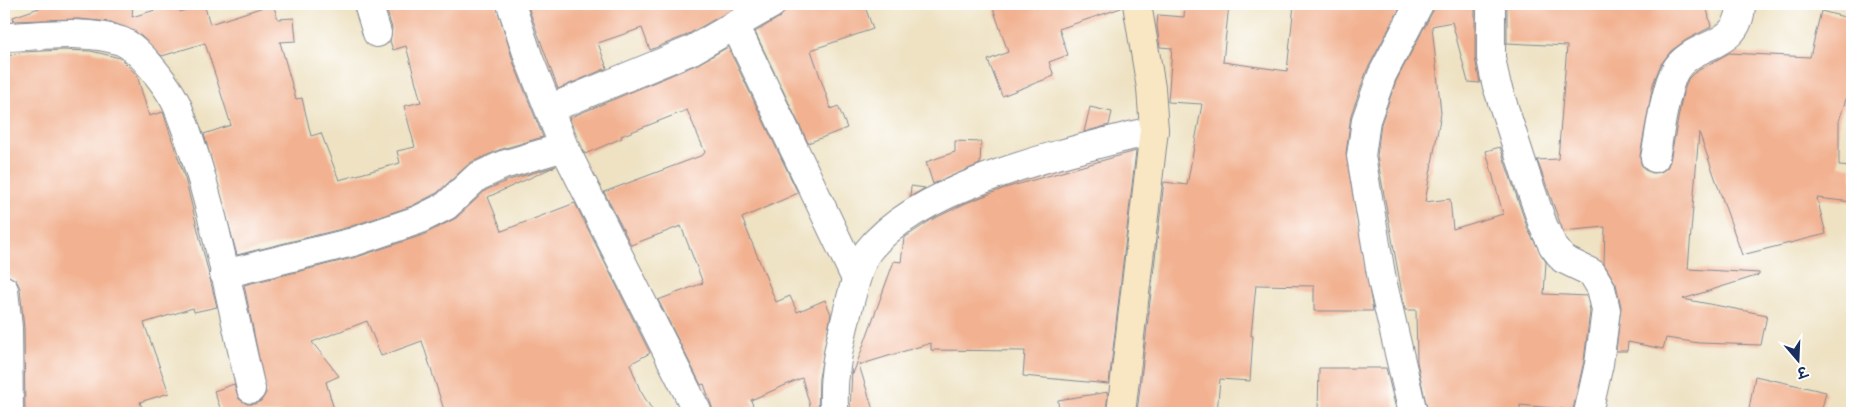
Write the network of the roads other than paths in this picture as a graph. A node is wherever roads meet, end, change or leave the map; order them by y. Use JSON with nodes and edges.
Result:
{"nodes":[{"id":1,"x":368,"y":4,"type":"edge"},
{"id":2,"x":512,"y":4,"type":"edge"},
{"id":3,"x":772,"y":4,"type":"edge"},
{"id":4,"x":1419,"y":4,"type":"edge"},
{"id":5,"x":1492,"y":4,"type":"edge"},
{"id":6,"x":1741,"y":4,"type":"edge"},
{"id":7,"x":1134,"y":7,"type":"edge"},
{"id":8,"x":736,"y":26,"type":"junction"},
{"id":9,"x":377,"y":33,"type":"dead end"},
{"id":10,"x":4,"y":37,"type":"edge"},
{"id":11,"x":549,"y":109,"type":"junction"},
{"id":12,"x":1154,"y":130,"type":"junction"},
{"id":13,"x":564,"y":147,"type":"junction"},
{"id":14,"x":1655,"y":158,"type":"dead end"},
{"id":15,"x":224,"y":274,"type":"junction"},
{"id":16,"x":856,"y":280,"type":"junction"},
{"id":17,"x":4,"y":290,"type":"edge"},
{"id":18,"x":251,"y":389,"type":"dead end"},
{"id":19,"x":9,"y":413,"type":"edge"},
{"id":20,"x":698,"y":413,"type":"edge"},
{"id":21,"x":834,"y":413,"type":"edge"},
{"id":22,"x":1121,"y":413,"type":"edge"},
{"id":23,"x":1413,"y":413,"type":"edge"},
{"id":24,"x":1588,"y":413,"type":"edge"}],
"edges":[{"from":1,"to":9,"type":"street"},
{"from":2,"to":11,"type":"street"},
{"from":3,"to":8,"type":"street"},
{"from":4,"to":23,"type":"street"},
{"from":5,"to":24,"type":"street"},
{"from":6,"to":14,"type":"street"},
{"from":7,"to":12,"type":"street"},
{"from":8,"to":11,"type":"street"},
{"from":8,"to":16,"type":"street"},
{"from":10,"to":15,"type":"street"},
{"from":11,"to":13,"type":"street"},
{"from":12,"to":16,"type":"street"},
{"from":12,"to":22,"type":"street"},
{"from":13,"to":15,"type":"street"},
{"from":13,"to":20,"type":"street"},
{"from":15,"to":18,"type":"street"},
{"from":16,"to":21,"type":"street"},
{"from":17,"to":19,"type":"street"}]}
